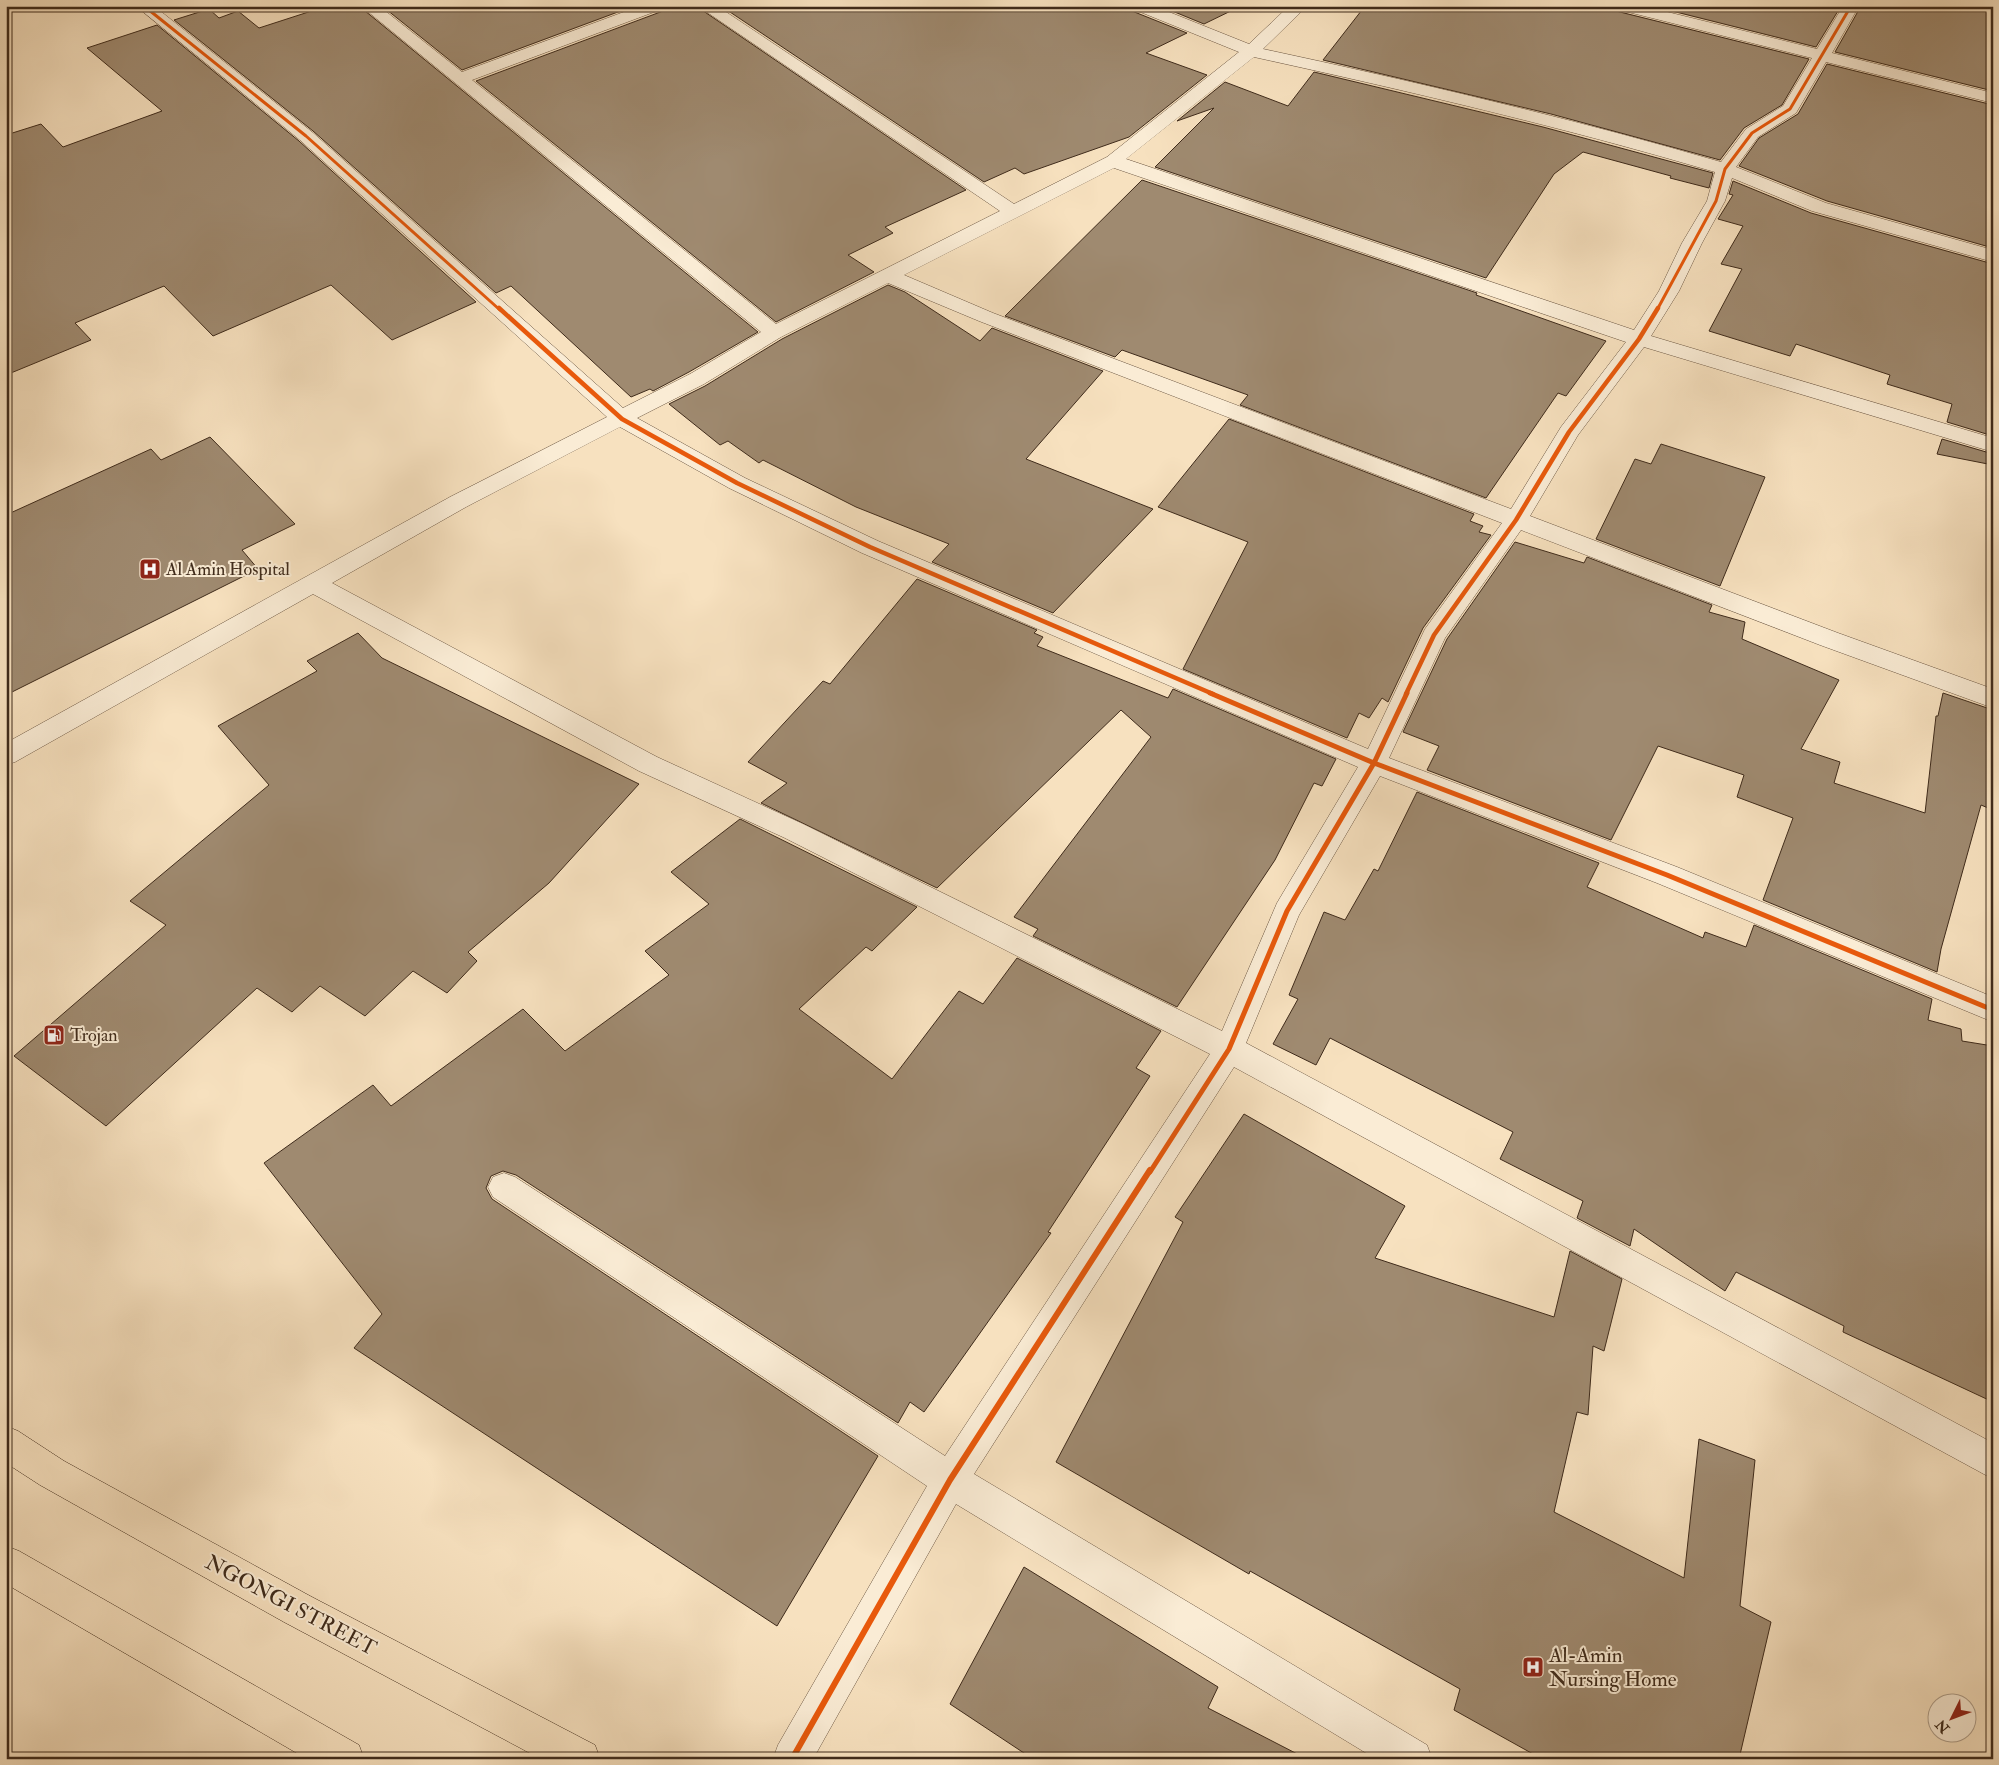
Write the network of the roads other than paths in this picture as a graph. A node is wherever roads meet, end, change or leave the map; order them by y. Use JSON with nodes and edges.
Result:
{"nodes":[{"id":1,"x":144,"y":6,"type":"edge"},
{"id":2,"x":369,"y":6,"type":"edge"},
{"id":3,"x":656,"y":6,"type":"edge"},
{"id":4,"x":706,"y":6,"type":"edge"},
{"id":5,"x":1139,"y":6,"type":"edge"},
{"id":6,"x":1299,"y":6,"type":"edge"},
{"id":7,"x":1622,"y":6,"type":"edge"},
{"id":8,"x":1850,"y":6,"type":"edge"},
{"id":9,"x":1251,"y":51,"type":"junction"},
{"id":10,"x":1821,"y":54,"type":"junction"},
{"id":11,"x":459,"y":79,"type":"junction"},
{"id":12,"x":1993,"y":98,"type":"edge"},
{"id":13,"x":1113,"y":161,"type":"junction"},
{"id":14,"x":1725,"y":168,"type":"junction"},
{"id":15,"x":1012,"y":211,"type":"junction"},
{"id":16,"x":1993,"y":256,"type":"edge"},
{"id":17,"x":889,"y":276,"type":"junction"},
{"id":18,"x":774,"y":333,"type":"junction"},
{"id":19,"x":1639,"y":339,"type":"junction"},
{"id":20,"x":622,"y":418,"type":"junction"},
{"id":21,"x":1993,"y":445,"type":"edge"},
{"id":22,"x":1516,"y":520,"type":"junction"},
{"id":23,"x":313,"y":582,"type":"junction"},
{"id":24,"x":1993,"y":699,"type":"edge"},
{"id":25,"x":6,"y":755,"type":"edge"},
{"id":26,"x":1374,"y":763,"type":"junction"},
{"id":27,"x":1993,"y":1010,"type":"edge"},
{"id":28,"x":1229,"y":1049,"type":"junction"},
{"id":29,"x":504,"y":1187,"type":"dead end"},
{"id":30,"x":6,"y":1443,"type":"edge"},
{"id":31,"x":1993,"y":1462,"type":"edge"},
{"id":32,"x":950,"y":1480,"type":"junction"},
{"id":33,"x":6,"y":1564,"type":"edge"},
{"id":34,"x":345,"y":1759,"type":"edge"},
{"id":35,"x":581,"y":1759,"type":"edge"},
{"id":36,"x":792,"y":1759,"type":"edge"},
{"id":37,"x":1413,"y":1759,"type":"edge"}],
"edges":[{"from":1,"to":20,"type":"street"},
{"from":2,"to":11,"type":"street"},
{"from":3,"to":11,"type":"street"},
{"from":4,"to":15,"type":"street"},
{"from":5,"to":9,"type":"street"},
{"from":6,"to":9,"type":"street"},
{"from":7,"to":10,"type":"street"},
{"from":8,"to":10,"type":"street"},
{"from":9,"to":13,"type":"street"},
{"from":9,"to":14,"type":"street"},
{"from":10,"to":12,"type":"street"},
{"from":10,"to":14,"type":"street"},
{"from":11,"to":18,"type":"street"},
{"from":13,"to":15,"type":"street"},
{"from":13,"to":19,"type":"street"},
{"from":14,"to":16,"type":"street"},
{"from":14,"to":19,"type":"street"},
{"from":15,"to":17,"type":"street"},
{"from":17,"to":18,"type":"street"},
{"from":17,"to":22,"type":"street"},
{"from":18,"to":20,"type":"street"},
{"from":19,"to":21,"type":"street"},
{"from":19,"to":22,"type":"street"},
{"from":20,"to":23,"type":"street"},
{"from":20,"to":26,"type":"street"},
{"from":22,"to":24,"type":"street"},
{"from":22,"to":26,"type":"street"},
{"from":23,"to":25,"type":"street"},
{"from":23,"to":28,"type":"street"},
{"from":26,"to":27,"type":"street"},
{"from":26,"to":28,"type":"street"},
{"from":28,"to":31,"type":"street"},
{"from":28,"to":32,"type":"street"},
{"from":29,"to":32,"type":"street"},
{"from":30,"to":35,"type":"main road","name":"NGONGI STREET"},
{"from":32,"to":36,"type":"street"},
{"from":32,"to":37,"type":"street"},
{"from":33,"to":34,"type":"main road"}]}
